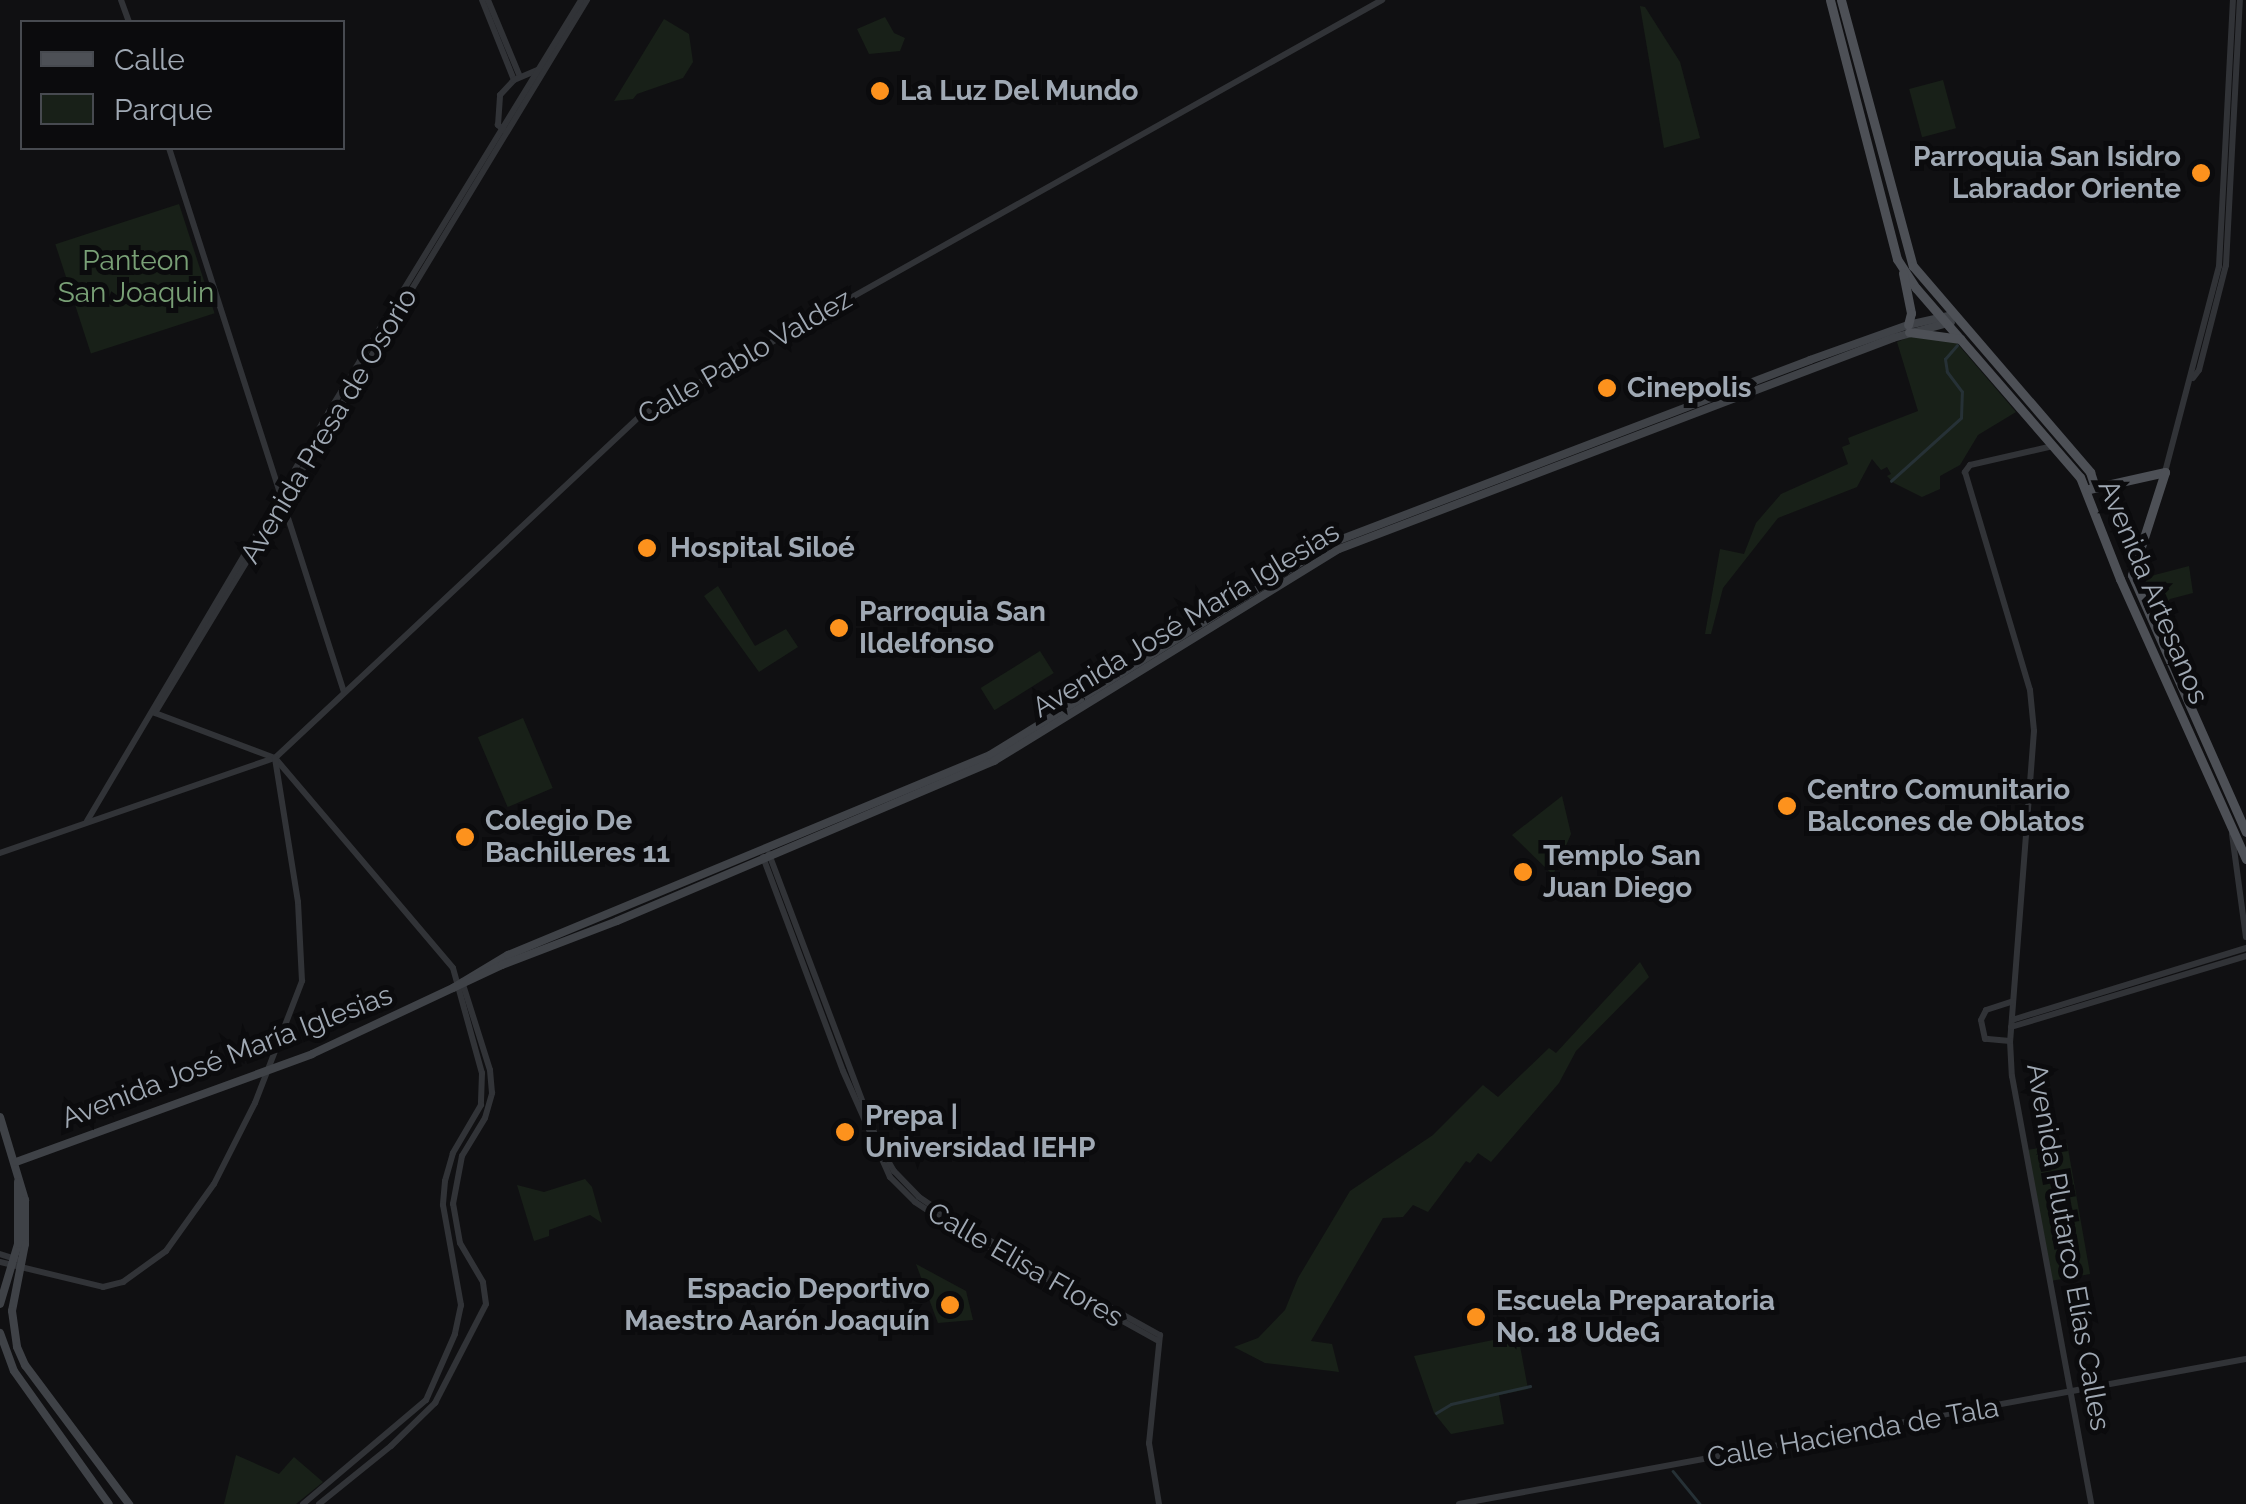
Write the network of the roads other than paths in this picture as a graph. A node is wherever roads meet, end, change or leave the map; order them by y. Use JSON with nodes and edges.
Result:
{"nodes":[{"id":1,"x":485,"y":0,"type":"edge"},
{"id":2,"x":584,"y":0,"type":"edge"},
{"id":3,"x":1382,"y":0,"type":"edge"},
{"id":4,"x":1830,"y":0,"type":"edge"},
{"id":5,"x":1841,"y":0,"type":"edge"},
{"id":6,"x":2236,"y":0,"type":"edge"},
{"id":7,"x":542,"y":70,"type":"junction"},
{"id":8,"x":517,"y":79,"type":"junction"},
{"id":9,"x":504,"y":131,"type":"junction"},
{"id":10,"x":171,"y":150,"type":"edge"},
{"id":11,"x":1903,"y":270,"type":"junction"},
{"id":12,"x":1949,"y":319,"type":"junction"},
{"id":13,"x":1908,"y":329,"type":"junction"},
{"id":14,"x":1961,"y":340,"type":"junction"},
{"id":15,"x":2055,"y":445,"type":"junction"},
{"id":16,"x":2165,"y":472,"type":"junction"},
{"id":17,"x":2090,"y":488,"type":"junction"},
{"id":18,"x":282,"y":490,"type":"junction"},
{"id":19,"x":285,"y":500,"type":"junction"},
{"id":20,"x":2160,"y":668,"type":"junction"},
{"id":21,"x":344,"y":693,"type":"junction"},
{"id":22,"x":2189,"y":704,"type":"junction"},
{"id":23,"x":152,"y":715,"type":"junction"},
{"id":24,"x":275,"y":758,"type":"junction"},
{"id":25,"x":2206,"y":776,"type":"junction"},
{"id":26,"x":2223,"y":782,"type":"junction"},
{"id":27,"x":86,"y":822,"type":"junction"},
{"id":28,"x":2246,"y":832,"type":"edge"},
{"id":29,"x":0,"y":853,"type":"edge"},
{"id":30,"x":765,"y":854,"type":"junction"},
{"id":31,"x":2243,"y":858,"type":"edge"},
{"id":32,"x":2246,"y":937,"type":"edge"},
{"id":33,"x":2246,"y":948,"type":"edge"},
{"id":34,"x":2246,"y":956,"type":"edge"},
{"id":35,"x":457,"y":980,"type":"junction"},
{"id":36,"x":2013,"y":1001,"type":"junction"},
{"id":37,"x":2012,"y":1024,"type":"junction"},
{"id":38,"x":2010,"y":1041,"type":"junction"},
{"id":39,"x":268,"y":1071,"type":"junction"},
{"id":40,"x":0,"y":1117,"type":"edge"},
{"id":41,"x":16,"y":1162,"type":"junction"},
{"id":42,"x":0,"y":1254,"type":"edge"},
{"id":43,"x":19,"y":1264,"type":"junction"},
{"id":44,"x":0,"y":1265,"type":"edge"},
{"id":45,"x":0,"y":1304,"type":"edge"},
{"id":46,"x":0,"y":1334,"type":"edge"},
{"id":47,"x":2246,"y":1359,"type":"edge"},
{"id":48,"x":2070,"y":1393,"type":"junction"},
{"id":49,"x":68,"y":1425,"type":"junction"},
{"id":50,"x":394,"y":1430,"type":"junction"},
{"id":51,"x":56,"y":1433,"type":"junction"},
{"id":52,"x":400,"y":1438,"type":"junction"},
{"id":53,"x":108,"y":1504,"type":"edge"},
{"id":54,"x":129,"y":1504,"type":"edge"},
{"id":55,"x":303,"y":1504,"type":"edge"},
{"id":56,"x":319,"y":1504,"type":"edge"},
{"id":57,"x":1159,"y":1504,"type":"edge"},
{"id":58,"x":1459,"y":1504,"type":"edge"},
{"id":59,"x":2090,"y":1504,"type":"edge"}],
"edges":[{"from":1,"to":8,"type":"street"},
{"from":2,"to":7,"type":"street","name":"Avenida Presa de Osorio"},
{"from":3,"to":21,"type":"street","name":"Calle Pablo Valdez"},
{"from":4,"to":11,"type":"main road"},
{"from":5,"to":12,"type":"main road"},
{"from":6,"to":16,"type":"street"},
{"from":7,"to":8,"type":"street"},
{"from":7,"to":9,"type":"street","name":"Avenida Presa de Osorio"},
{"from":8,"to":9,"type":"street","name":"Avenida Presa de Osorio"},
{"from":9,"to":18,"type":"street","name":"Avenida Presa de Osorio"},
{"from":9,"to":19,"type":"street","name":"Avenida Presa de Osorio"},
{"from":10,"to":18,"type":"street"},
{"from":11,"to":12,"type":"main road"},
{"from":11,"to":13,"type":"main road"},
{"from":12,"to":13,"type":"main road","name":"Avenida José María Iglesias"},
{"from":12,"to":14,"type":"main road","name":"Avenida Artesanos"},
{"from":12,"to":17,"type":"main road"},
{"from":13,"to":14,"type":"main road"},
{"from":13,"to":30,"type":"main road","name":"Avenida José María Iglesias"},
{"from":14,"to":15,"type":"main road","name":"Avenida Artesanos"},
{"from":15,"to":17,"type":"main road","name":"Avenida Artesanos"},
{"from":15,"to":36,"type":"street","name":"Avenida Plutarco Elías Calles"},
{"from":16,"to":17,"type":"main road"},
{"from":16,"to":22,"type":"main road","name":"Avenida Artesanos"},
{"from":17,"to":20,"type":"main road","name":"Avenida Artesanos"},
{"from":18,"to":19,"type":"street"},
{"from":18,"to":23,"type":"street","name":"Avenida Presa de Osorio"},
{"from":19,"to":21,"type":"street"},
{"from":19,"to":23,"type":"street","name":"Avenida Presa de Osorio"},
{"from":20,"to":22,"type":"main road"},
{"from":20,"to":25,"type":"main road","name":"Avenida Artesanos"},
{"from":21,"to":24,"type":"street","name":"Calle Pablo Valdez"},
{"from":22,"to":26,"type":"main road","name":"Avenida Artesanos"},
{"from":23,"to":24,"type":"street"},
{"from":23,"to":27,"type":"street","name":"Avenida Presa de Osorio"},
{"from":24,"to":27,"type":"street","name":"Calle Pablo Valdez"},
{"from":24,"to":35,"type":"street"},
{"from":24,"to":39,"type":"street"},
{"from":25,"to":26,"type":"main road"},
{"from":25,"to":31,"type":"main road","name":"Avenida Artesanos"},
{"from":26,"to":28,"type":"main road","name":"Avenida Artesanos"},
{"from":27,"to":29,"type":"street","name":"Calle Pablo Valdez"},
{"from":30,"to":35,"type":"main road","name":"Avenida José María Iglesias"},
{"from":30,"to":57,"type":"street","name":"Calle Elisa Flores"},
{"from":31,"to":32,"type":"street"},
{"from":33,"to":37,"type":"street"},
{"from":34,"to":37,"type":"street"},
{"from":35,"to":39,"type":"main road","name":"Avenida José María Iglesias"},
{"from":35,"to":50,"type":"street"},
{"from":35,"to":52,"type":"street"},
{"from":36,"to":37,"type":"street","name":"Avenida Plutarco Elías Calles"},
{"from":36,"to":38,"type":"street"},
{"from":37,"to":38,"type":"street","name":"Avenida Plutarco Elías Calles"},
{"from":38,"to":48,"type":"street","name":"Avenida Plutarco Elías Calles"},
{"from":39,"to":41,"type":"main road","name":"Avenida José María Iglesias"},
{"from":39,"to":43,"type":"street"},
{"from":40,"to":41,"type":"main road"},
{"from":41,"to":43,"type":"main road"},
{"from":42,"to":43,"type":"street"},
{"from":43,"to":44,"type":"street"},
{"from":43,"to":45,"type":"main road"},
{"from":43,"to":49,"type":"main road"},
{"from":44,"to":45,"type":"main road"},
{"from":46,"to":51,"type":"main road"},
{"from":47,"to":48,"type":"street","name":"Calle Hacienda de Tala"},
{"from":48,"to":58,"type":"street","name":"Calle Hacienda de Tala"},
{"from":48,"to":59,"type":"street","name":"Avenida Plutarco Elías Calles"},
{"from":49,"to":51,"type":"main road"},
{"from":49,"to":54,"type":"main road"},
{"from":50,"to":52,"type":"street"},
{"from":50,"to":55,"type":"street"},
{"from":51,"to":53,"type":"main road"},
{"from":52,"to":56,"type":"street"}]}
